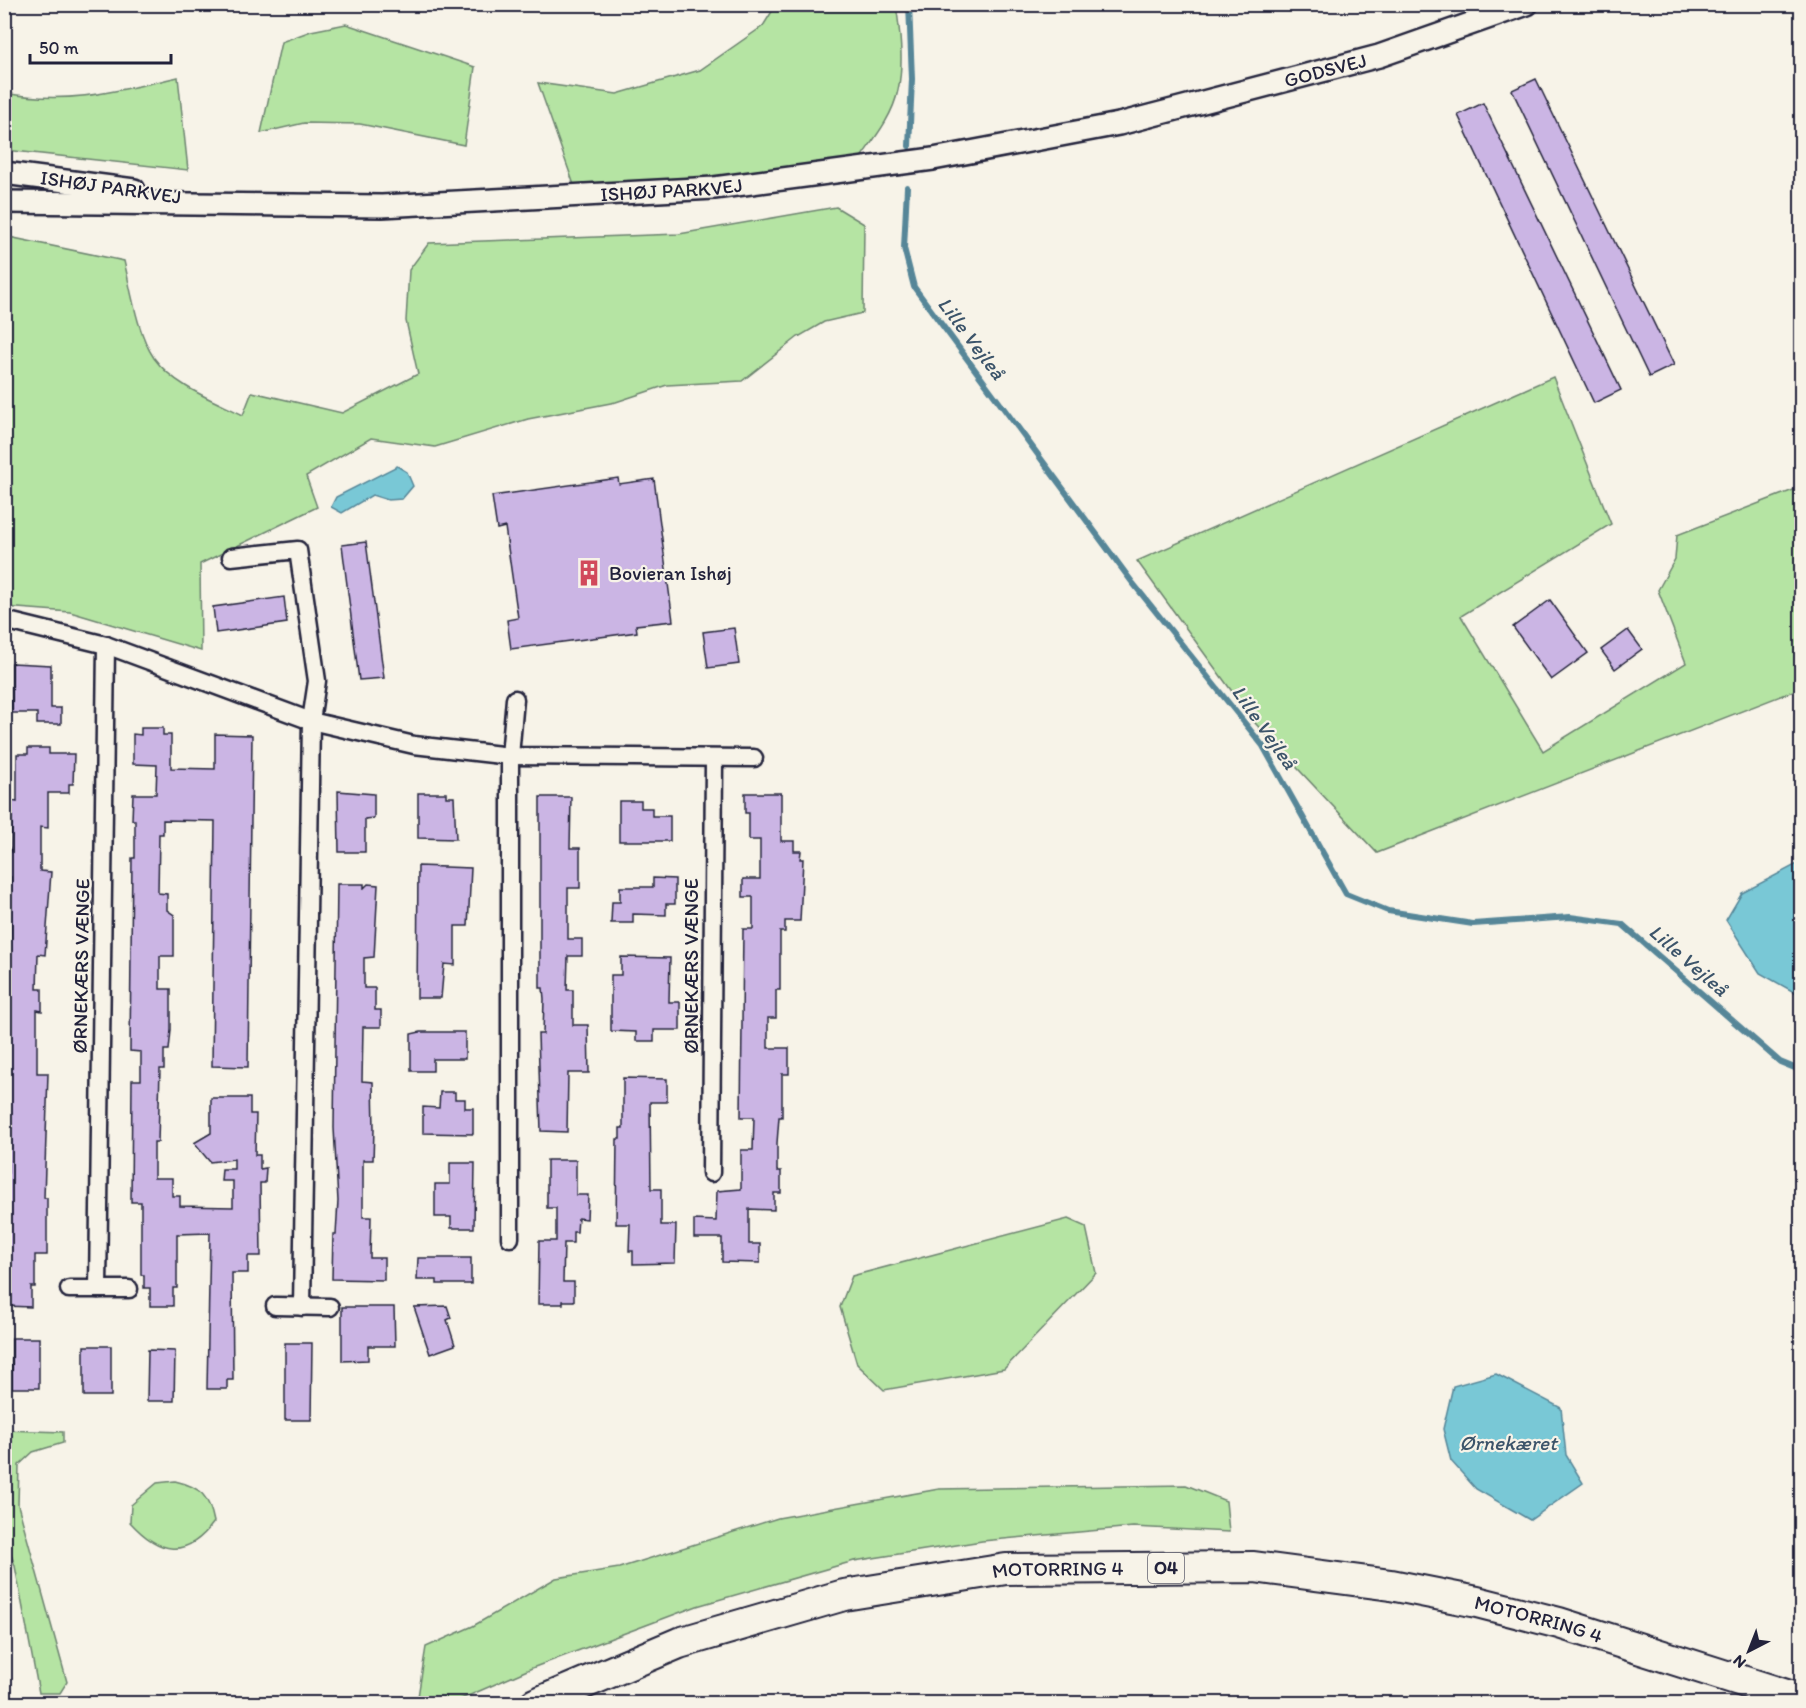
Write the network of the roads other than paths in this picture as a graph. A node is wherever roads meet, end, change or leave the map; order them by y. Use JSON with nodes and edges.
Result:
{"nodes":[{"id":1,"x":1527,"y":4,"type":"edge"},
{"id":2,"x":1119,"y":124,"type":"joint"},
{"id":3,"x":4,"y":173,"type":"edge"},
{"id":4,"x":4,"y":202,"type":"edge"},
{"id":5,"x":218,"y":202,"type":"junction"},
{"id":6,"x":231,"y":557,"type":"dead end"},
{"id":7,"x":4,"y":620,"type":"edge"},
{"id":8,"x":106,"y":645,"type":"junction"},
{"id":9,"x":515,"y":699,"type":"dead end"},
{"id":10,"x":311,"y":721,"type":"junction"},
{"id":11,"x":510,"y":756,"type":"junction"},
{"id":12,"x":754,"y":758,"type":"dead end"},
{"id":13,"x":714,"y":760,"type":"junction"},
{"id":14,"x":711,"y":1173,"type":"dead end"},
{"id":15,"x":510,"y":1238,"type":"dead end"},
{"id":16,"x":69,"y":1288,"type":"dead end"},
{"id":17,"x":98,"y":1289,"type":"junction"},
{"id":18,"x":129,"y":1289,"type":"dead end"},
{"id":19,"x":275,"y":1306,"type":"dead end"},
{"id":20,"x":302,"y":1307,"type":"junction"},
{"id":21,"x":330,"y":1307,"type":"dead end"},
{"id":22,"x":1802,"y":1700,"type":"edge"},
{"id":23,"x":535,"y":1704,"type":"edge"}],
"edges":[{"from":1,"to":2,"type":"street","name":"GODSVEJ"},
{"from":2,"to":5,"type":"street","name":"ISHØJ PARKVEJ"},
{"from":3,"to":5,"type":"street","name":"ISHØJ PARKVEJ"},
{"from":4,"to":5,"type":"street","name":"ISHØJ PARKVEJ"},
{"from":6,"to":10,"type":"street"},
{"from":7,"to":8,"type":"street"},
{"from":8,"to":10,"type":"street"},
{"from":8,"to":17,"type":"street","name":"ØRNEKÆRS VÆNGE"},
{"from":9,"to":11,"type":"street"},
{"from":10,"to":11,"type":"street"},
{"from":10,"to":20,"type":"street"},
{"from":11,"to":13,"type":"street"},
{"from":11,"to":15,"type":"street"},
{"from":12,"to":13,"type":"street"},
{"from":13,"to":14,"type":"street","name":"ØRNEKÆRS VÆNGE"},
{"from":16,"to":17,"type":"street"},
{"from":17,"to":18,"type":"street"},
{"from":19,"to":20,"type":"street"},
{"from":20,"to":21,"type":"street"},
{"from":22,"to":23,"type":"highway","name":"MOTORRING 4","number":"O4"}]}
